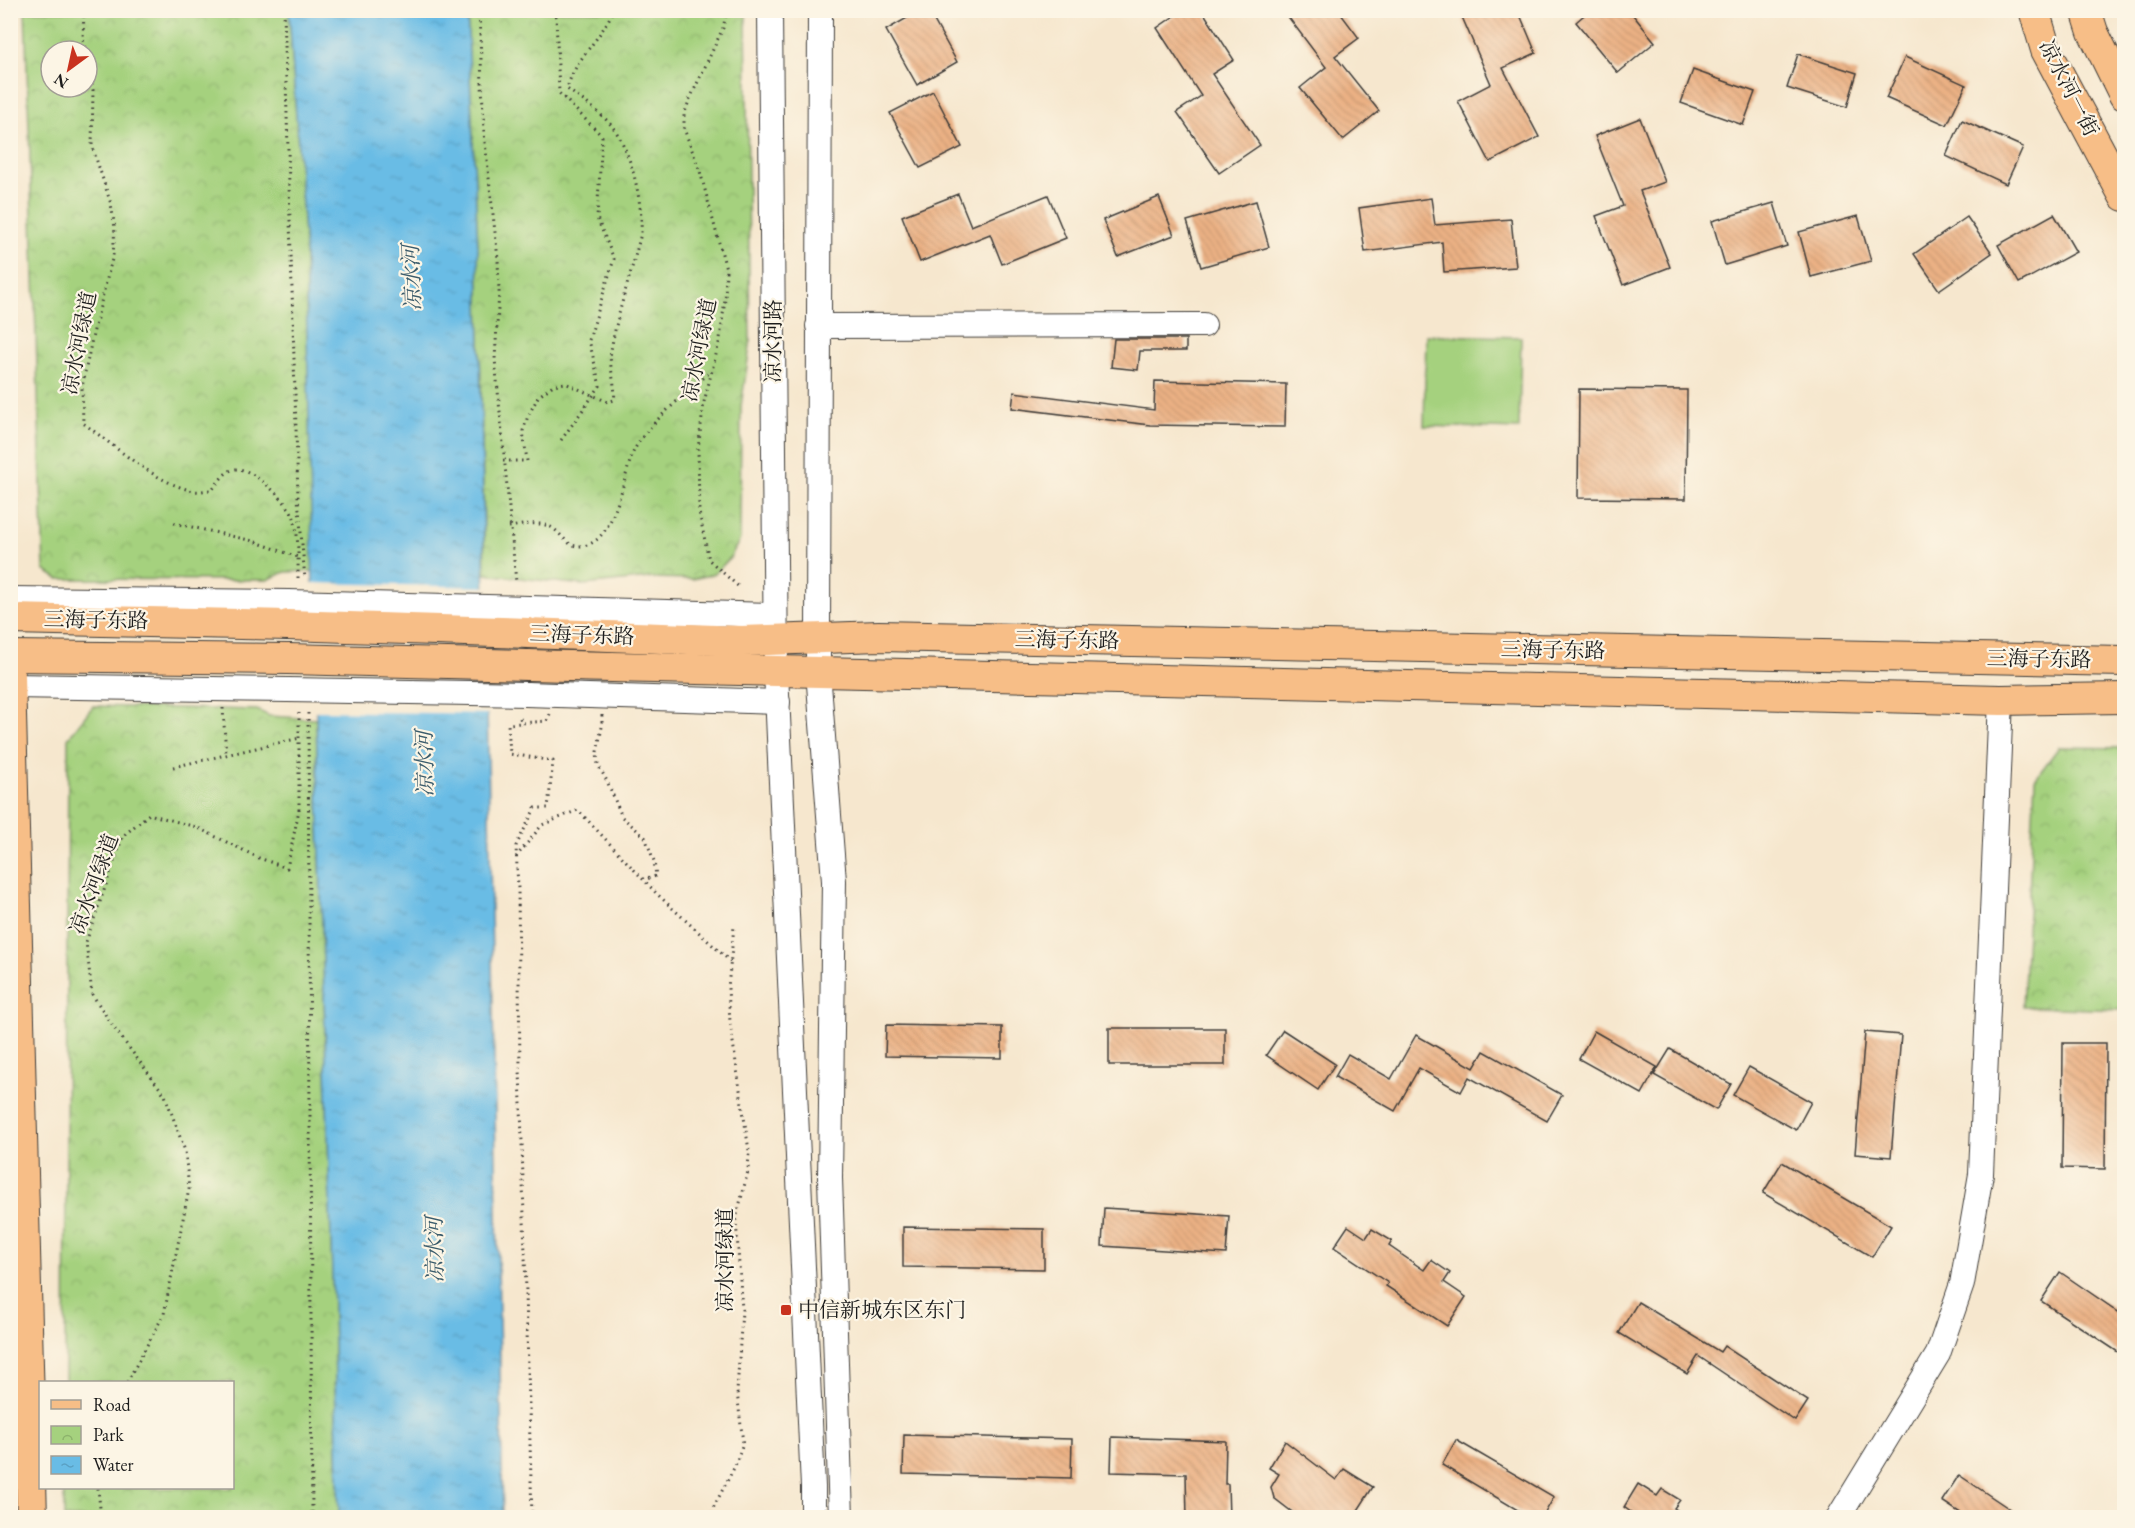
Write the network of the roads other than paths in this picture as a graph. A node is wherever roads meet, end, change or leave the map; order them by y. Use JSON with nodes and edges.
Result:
{"nodes":[{"id":1,"x":770,"y":10,"type":"edge"},
{"id":2,"x":820,"y":10,"type":"edge"},
{"id":3,"x":2034,"y":10,"type":"edge"},
{"id":4,"x":2086,"y":10,"type":"edge"},
{"id":5,"x":2124,"y":95,"type":"edge"},
{"id":6,"x":2124,"y":196,"type":"edge"},
{"id":7,"x":1204,"y":325,"type":"dead end"},
{"id":8,"x":818,"y":326,"type":"junction"},
{"id":9,"x":10,"y":599,"type":"edge"},
{"id":10,"x":253,"y":602,"type":"junction"},
{"id":11,"x":288,"y":613,"type":"junction"},
{"id":12,"x":532,"y":616,"type":"junction"},
{"id":13,"x":10,"y":619,"type":"edge"},
{"id":14,"x":201,"y":622,"type":"junction"},
{"id":15,"x":776,"y":627,"type":"junction"},
{"id":16,"x":818,"y":638,"type":"junction"},
{"id":17,"x":10,"y":656,"type":"edge"},
{"id":18,"x":254,"y":659,"type":"junction"},
{"id":19,"x":2124,"y":661,"type":"edge"},
{"id":20,"x":818,"y":671,"type":"junction"},
{"id":21,"x":776,"y":672,"type":"junction"},
{"id":22,"x":10,"y":676,"type":"edge"},
{"id":23,"x":11,"y":686,"type":"edge"},
{"id":24,"x":535,"y":688,"type":"junction"},
{"id":25,"x":202,"y":690,"type":"junction"},
{"id":26,"x":2124,"y":698,"type":"edge"},
{"id":27,"x":2001,"y":700,"type":"junction"},
{"id":28,"x":778,"y":702,"type":"junction"},
{"id":29,"x":32,"y":1518,"type":"edge"},
{"id":30,"x":813,"y":1518,"type":"edge"},
{"id":31,"x":841,"y":1518,"type":"edge"},
{"id":32,"x":1838,"y":1518,"type":"edge"}],
"edges":[{"from":1,"to":15,"type":"street","name":"凉水河路"},
{"from":2,"to":8,"type":"street"},
{"from":3,"to":6,"type":"main road","name":"凉水河一街"},
{"from":4,"to":5,"type":"main road"},
{"from":7,"to":8,"type":"street"},
{"from":8,"to":16,"type":"street"},
{"from":9,"to":10,"type":"street"},
{"from":10,"to":11,"type":"street"},
{"from":10,"to":14,"type":"street"},
{"from":11,"to":12,"type":"street","bridge":true},
{"from":11,"to":12,"type":"main road","name":"三海子东路","bridge":true},
{"from":11,"to":14,"type":"main road","name":"三海子东路"},
{"from":12,"to":15,"type":"main road","name":"三海子东路"},
{"from":13,"to":14,"type":"main road","name":"三海子东路"},
{"from":15,"to":16,"type":"main road","name":"三海子东路"},
{"from":15,"to":21,"type":"street","name":"凉水河路"},
{"from":16,"to":19,"type":"main road","name":"三海子东路"},
{"from":16,"to":20,"type":"street"},
{"from":17,"to":18,"type":"main road","name":"三海子东路"},
{"from":18,"to":24,"type":"main road","name":"三海子东路","bridge":true},
{"from":18,"to":25,"type":"street"},
{"from":20,"to":21,"type":"main road","name":"三海子东路"},
{"from":20,"to":27,"type":"main road","name":"三海子东路"},
{"from":20,"to":31,"type":"street"},
{"from":21,"to":24,"type":"main road","name":"三海子东路"},
{"from":21,"to":28,"type":"street","name":"凉水河路"},
{"from":22,"to":23,"type":"main road"},
{"from":23,"to":25,"type":"street"},
{"from":23,"to":29,"type":"main road"},
{"from":24,"to":25,"type":"street","bridge":true},
{"from":24,"to":28,"type":"street"},
{"from":26,"to":27,"type":"main road","name":"三海子东路"},
{"from":27,"to":32,"type":"street"},
{"from":28,"to":30,"type":"street","name":"凉水河路"}]}
